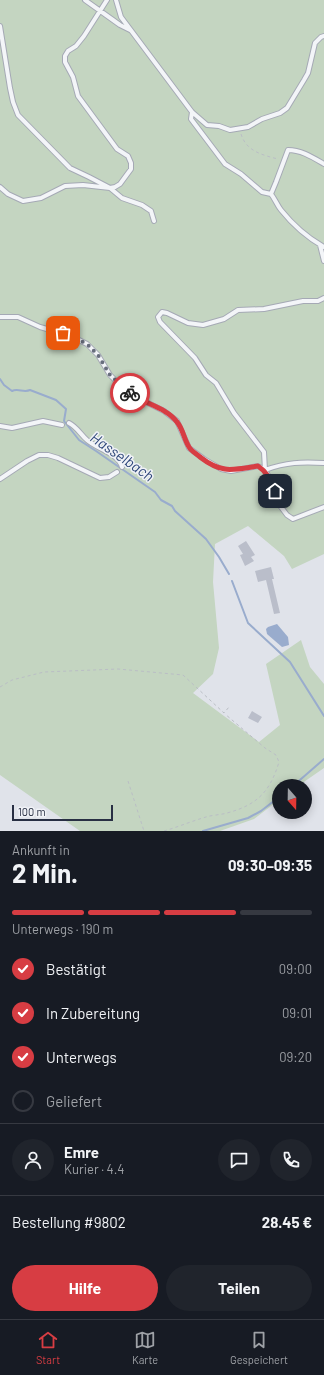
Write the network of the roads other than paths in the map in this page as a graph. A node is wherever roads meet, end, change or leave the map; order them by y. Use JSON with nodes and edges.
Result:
{"nodes":[{"id":1,"x":85,"y":0,"type":"edge"},
{"id":2,"x":107,"y":0,"type":"edge"},
{"id":3,"x":116,"y":0,"type":"edge"},
{"id":4,"x":99,"y":10,"type":"junction"},
{"id":5,"x":0,"y":26,"type":"edge"},
{"id":6,"x":131,"y":30,"type":"junction"},
{"id":7,"x":324,"y":36,"type":"edge"},
{"id":8,"x":192,"y":112,"type":"junction"},
{"id":9,"x":324,"y":164,"type":"edge"},
{"id":10,"x":0,"y":187,"type":"edge"},
{"id":11,"x":110,"y":188,"type":"junction"},
{"id":12,"x":271,"y":194,"type":"junction"},
{"id":13,"x":154,"y":221,"type":"dead end"},
{"id":14,"x":322,"y":246,"type":"edge"},
{"id":15,"x":324,"y":261,"type":"edge"},
{"id":16,"x":324,"y":298,"type":"edge"},
{"id":17,"x":0,"y":317,"type":"edge"},
{"id":18,"x":69,"y":423,"type":"dead end"},
{"id":19,"x":62,"y":425,"type":"dead end"},
{"id":20,"x":0,"y":426,"type":"edge"},
{"id":21,"x":324,"y":463,"type":"edge"},
{"id":22,"x":122,"y":467,"type":"dead end"},
{"id":23,"x":265,"y":470,"type":"junction"},
{"id":24,"x":117,"y":472,"type":"dead end"},
{"id":25,"x":0,"y":480,"type":"edge"},
{"id":26,"x":324,"y":507,"type":"edge"}],
"edges":[{"from":1,"to":4,"type":"lane"},
{"from":2,"to":4,"type":"lane"},
{"from":3,"to":6,"type":"lane"},
{"from":4,"to":6,"type":"lane"},
{"from":4,"to":11,"type":"lane"},
{"from":5,"to":11,"type":"lane"},
{"from":6,"to":8,"type":"lane"},
{"from":7,"to":8,"type":"lane"},
{"from":8,"to":12,"type":"lane"},
{"from":9,"to":12,"type":"lane"},
{"from":10,"to":11,"type":"lane"},
{"from":11,"to":13,"type":"lane"},
{"from":12,"to":14,"type":"lane"},
{"from":14,"to":15,"type":"lane"},
{"from":16,"to":23,"type":"lane"},
{"from":17,"to":23,"type":"lane"},
{"from":18,"to":22,"type":"lane"},
{"from":19,"to":20,"type":"lane"},
{"from":21,"to":23,"type":"lane"},
{"from":23,"to":26,"type":"lane"},
{"from":24,"to":25,"type":"lane"}]}
